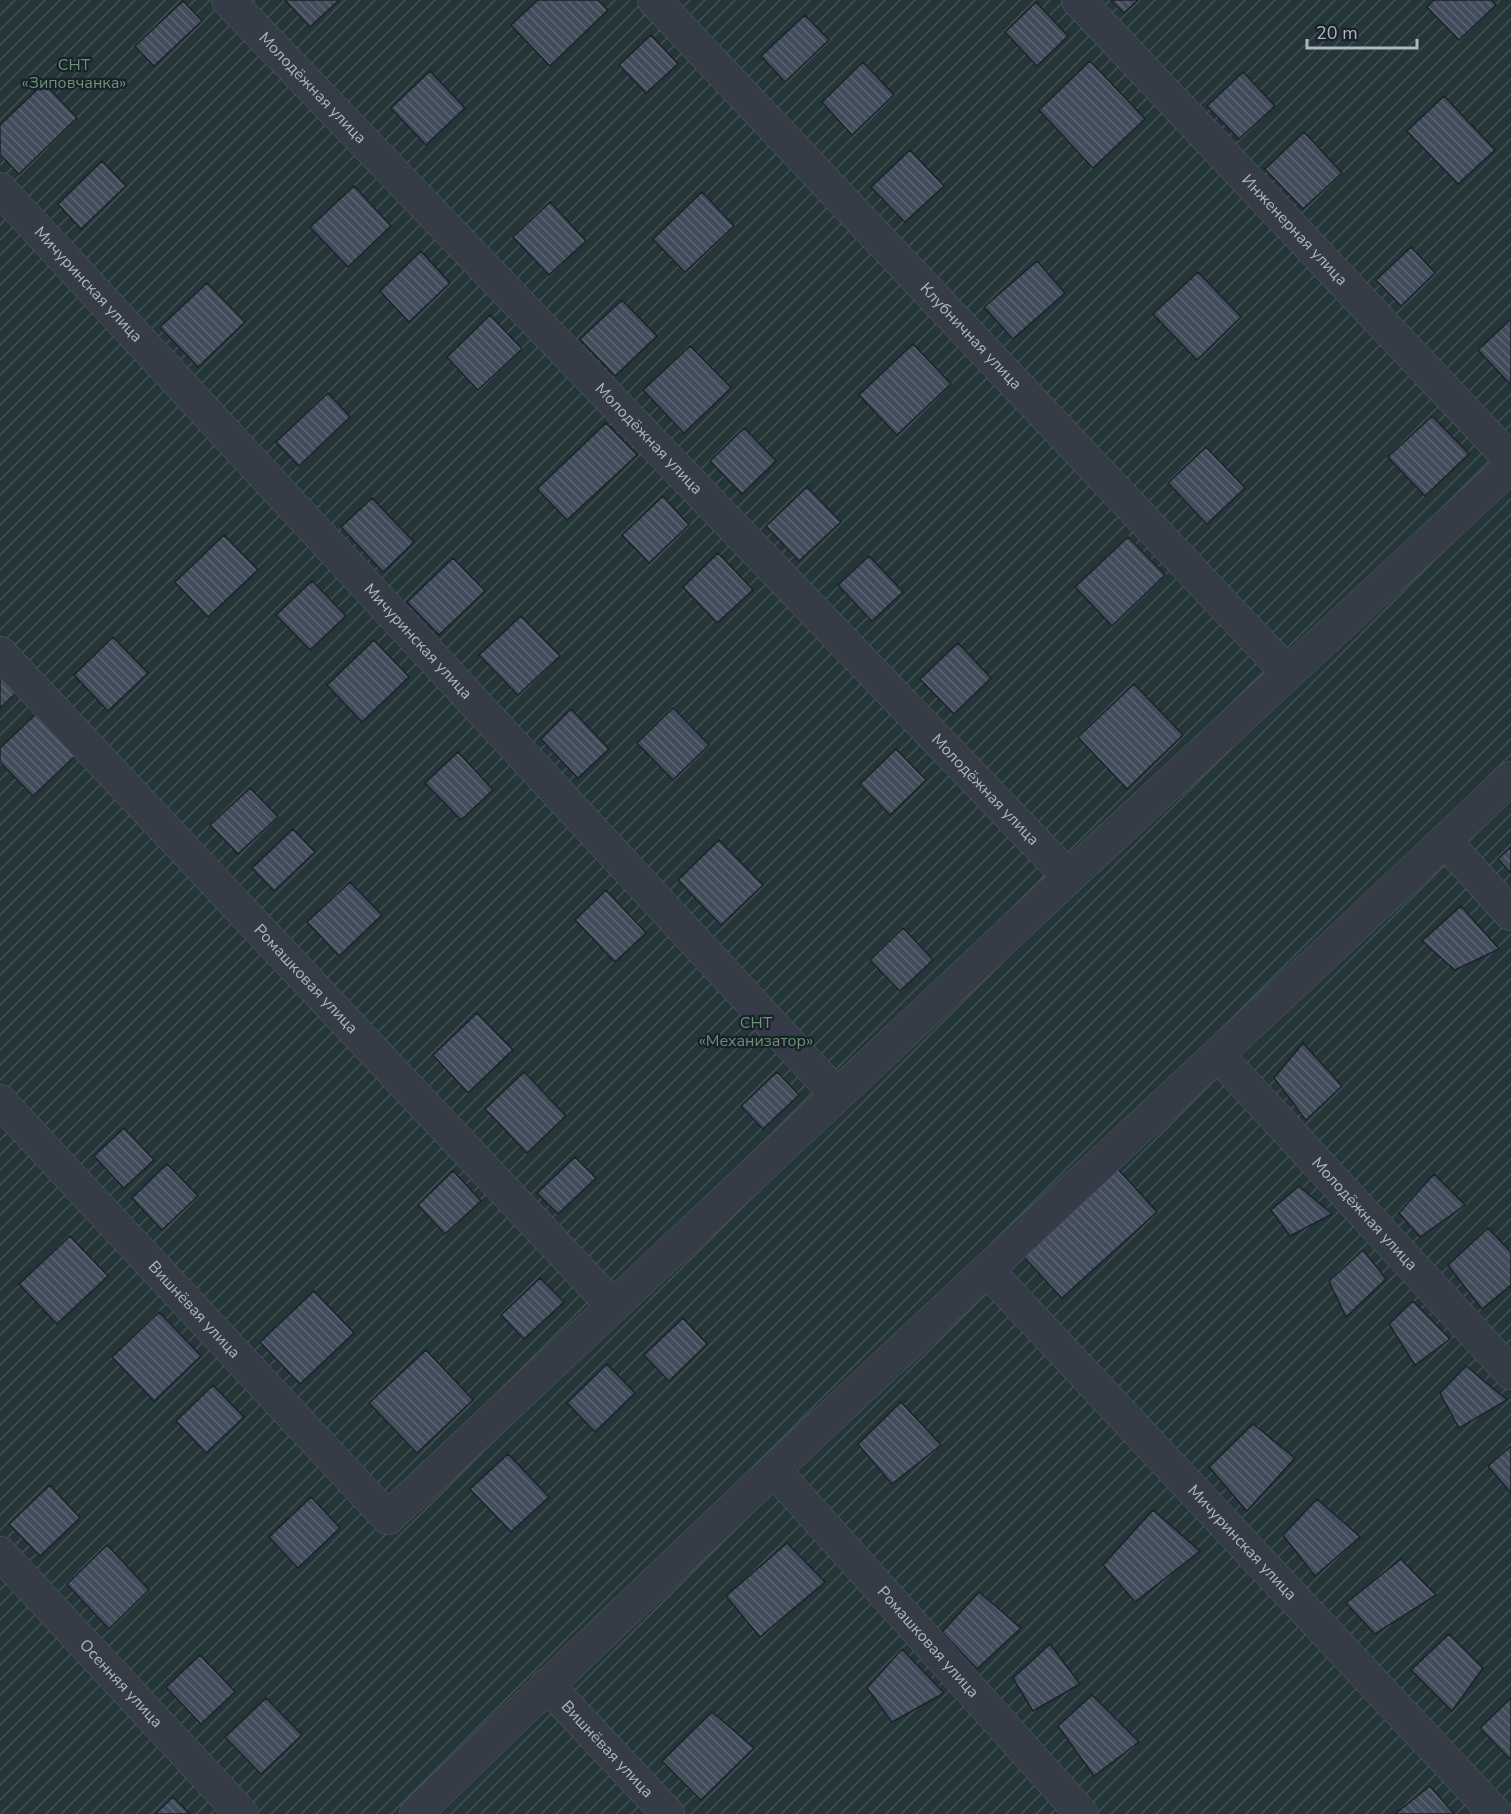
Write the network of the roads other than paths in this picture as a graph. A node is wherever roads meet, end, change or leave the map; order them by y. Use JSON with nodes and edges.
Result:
{"nodes":[{"id":1,"x":228,"y":0,"type":"edge"},
{"id":2,"x":654,"y":0,"type":"edge"},
{"id":3,"x":1078,"y":0,"type":"edge"},
{"id":4,"x":0,"y":189,"type":"edge"},
{"id":5,"x":1511,"y":460,"type":"edge"},
{"id":6,"x":1511,"y":466,"type":"edge"},
{"id":7,"x":0,"y":653,"type":"edge"},
{"id":8,"x":1288,"y":673,"type":"junction"},
{"id":9,"x":1511,"y":778,"type":"edge"},
{"id":10,"x":1445,"y":841,"type":"junction"},
{"id":11,"x":1069,"y":877,"type":"junction"},
{"id":12,"x":1511,"y":914,"type":"edge"},
{"id":13,"x":1218,"y":1054,"type":"junction"},
{"id":14,"x":837,"y":1095,"type":"junction"},
{"id":15,"x":0,"y":1101,"type":"edge"},
{"id":16,"x":988,"y":1271,"type":"junction"},
{"id":17,"x":612,"y":1305,"type":"junction"},
{"id":18,"x":1511,"y":1373,"type":"edge"},
{"id":19,"x":774,"y":1470,"type":"junction"},
{"id":20,"x":0,"y":1553,"type":"edge"},
{"id":21,"x":547,"y":1685,"type":"junction"},
{"id":22,"x":243,"y":1814,"type":"edge"},
{"id":23,"x":416,"y":1814,"type":"edge"},
{"id":24,"x":668,"y":1814,"type":"edge"},
{"id":25,"x":1082,"y":1814,"type":"edge"},
{"id":26,"x":1496,"y":1814,"type":"edge"}],
"edges":[{"from":1,"to":11,"type":"street","name":"Молодёжная улица"},
{"from":2,"to":8,"type":"street","name":"Клубничная улица"},
{"from":3,"to":5,"type":"street","name":"Инженерная улица"},
{"from":4,"to":14,"type":"street","name":"Мичуринская улица"},
{"from":6,"to":8,"type":"street"},
{"from":7,"to":17,"type":"street","name":"Ромашковая улица"},
{"from":8,"to":11,"type":"street"},
{"from":9,"to":10,"type":"street"},
{"from":10,"to":12,"type":"street"},
{"from":10,"to":13,"type":"street"},
{"from":11,"to":14,"type":"street"},
{"from":13,"to":16,"type":"street"},
{"from":13,"to":18,"type":"street","name":"Молодёжная улица"},
{"from":14,"to":17,"type":"street"},
{"from":15,"to":17,"type":"street","name":"Вишнёвая улица"},
{"from":16,"to":19,"type":"street"},
{"from":16,"to":26,"type":"street","name":"Мичуринская улица"},
{"from":19,"to":21,"type":"street"},
{"from":19,"to":25,"type":"street","name":"Ромашковая улица"},
{"from":20,"to":22,"type":"street","name":"Осенняя улица"},
{"from":21,"to":23,"type":"street"},
{"from":21,"to":24,"type":"street","name":"Вишнёвая улица"}]}
